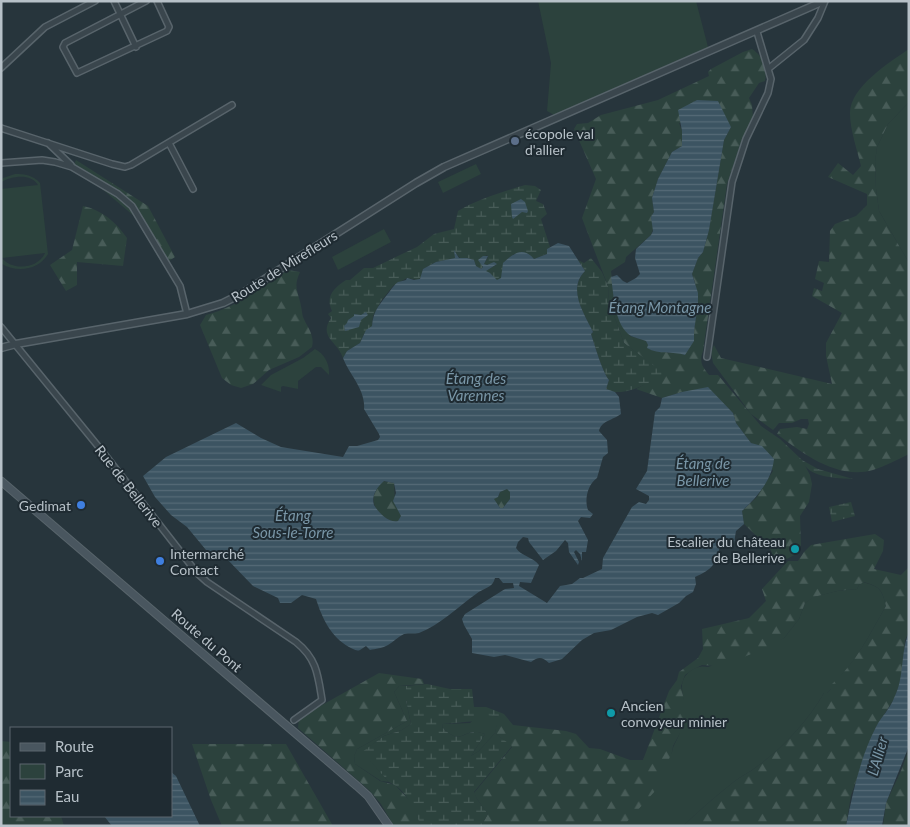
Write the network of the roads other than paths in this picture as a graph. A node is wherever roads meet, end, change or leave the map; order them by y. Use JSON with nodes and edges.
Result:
{"nodes":[{"id":1,"x":95,"y":1,"type":"edge"},
{"id":2,"x":114,"y":1,"type":"edge"},
{"id":3,"x":146,"y":1,"type":"edge"},
{"id":4,"x":156,"y":1,"type":"edge"},
{"id":5,"x":825,"y":1,"type":"edge"},
{"id":6,"x":120,"y":14,"type":"junction"},
{"id":7,"x":756,"y":32,"type":"junction"},
{"id":8,"x":136,"y":47,"type":"junction"},
{"id":9,"x":1,"y":68,"type":"edge"},
{"id":10,"x":768,"y":69,"type":"junction"},
{"id":11,"x":232,"y":105,"type":"dead end"},
{"id":12,"x":1,"y":128,"type":"edge"},
{"id":13,"x":48,"y":143,"type":"junction"},
{"id":14,"x":169,"y":143,"type":"junction"},
{"id":15,"x":1,"y":163,"type":"edge"},
{"id":16,"x":72,"y":167,"type":"junction"},
{"id":17,"x":193,"y":189,"type":"dead end"},
{"id":18,"x":187,"y":314,"type":"junction"},
{"id":19,"x":1,"y":327,"type":"edge"},
{"id":20,"x":16,"y":344,"type":"junction"},
{"id":21,"x":1,"y":348,"type":"edge"},
{"id":22,"x":706,"y":357,"type":"dead end"},
{"id":23,"x":1,"y":481,"type":"edge"},
{"id":24,"x":294,"y":720,"type":"dead end"},
{"id":25,"x":389,"y":826,"type":"edge"}],
"edges":[{"from":1,"to":9,"type":"street"},
{"from":2,"to":6,"type":"street"},
{"from":3,"to":6,"type":"street"},
{"from":4,"to":8,"type":"street"},
{"from":5,"to":7,"type":"street","name":"Route de Mirefleurs"},
{"from":5,"to":10,"type":"street"},
{"from":6,"to":8,"type":"street"},
{"from":6,"to":8,"type":"street"},
{"from":7,"to":10,"type":"street"},
{"from":7,"to":18,"type":"street","name":"Route de Mirefleurs"},
{"from":10,"to":22,"type":"street"},
{"from":11,"to":14,"type":"street"},
{"from":12,"to":13,"type":"street"},
{"from":13,"to":14,"type":"street"},
{"from":13,"to":16,"type":"street"},
{"from":14,"to":17,"type":"street"},
{"from":15,"to":16,"type":"street"},
{"from":16,"to":18,"type":"street"},
{"from":18,"to":20,"type":"street","name":"Route de Mirefleurs"},
{"from":19,"to":20,"type":"street"},
{"from":20,"to":21,"type":"street","name":"Route de Mirefleurs"},
{"from":20,"to":24,"type":"street","name":"Rue de Bellerive"},
{"from":23,"to":25,"type":"main road","name":"Route du Pont"}]}
